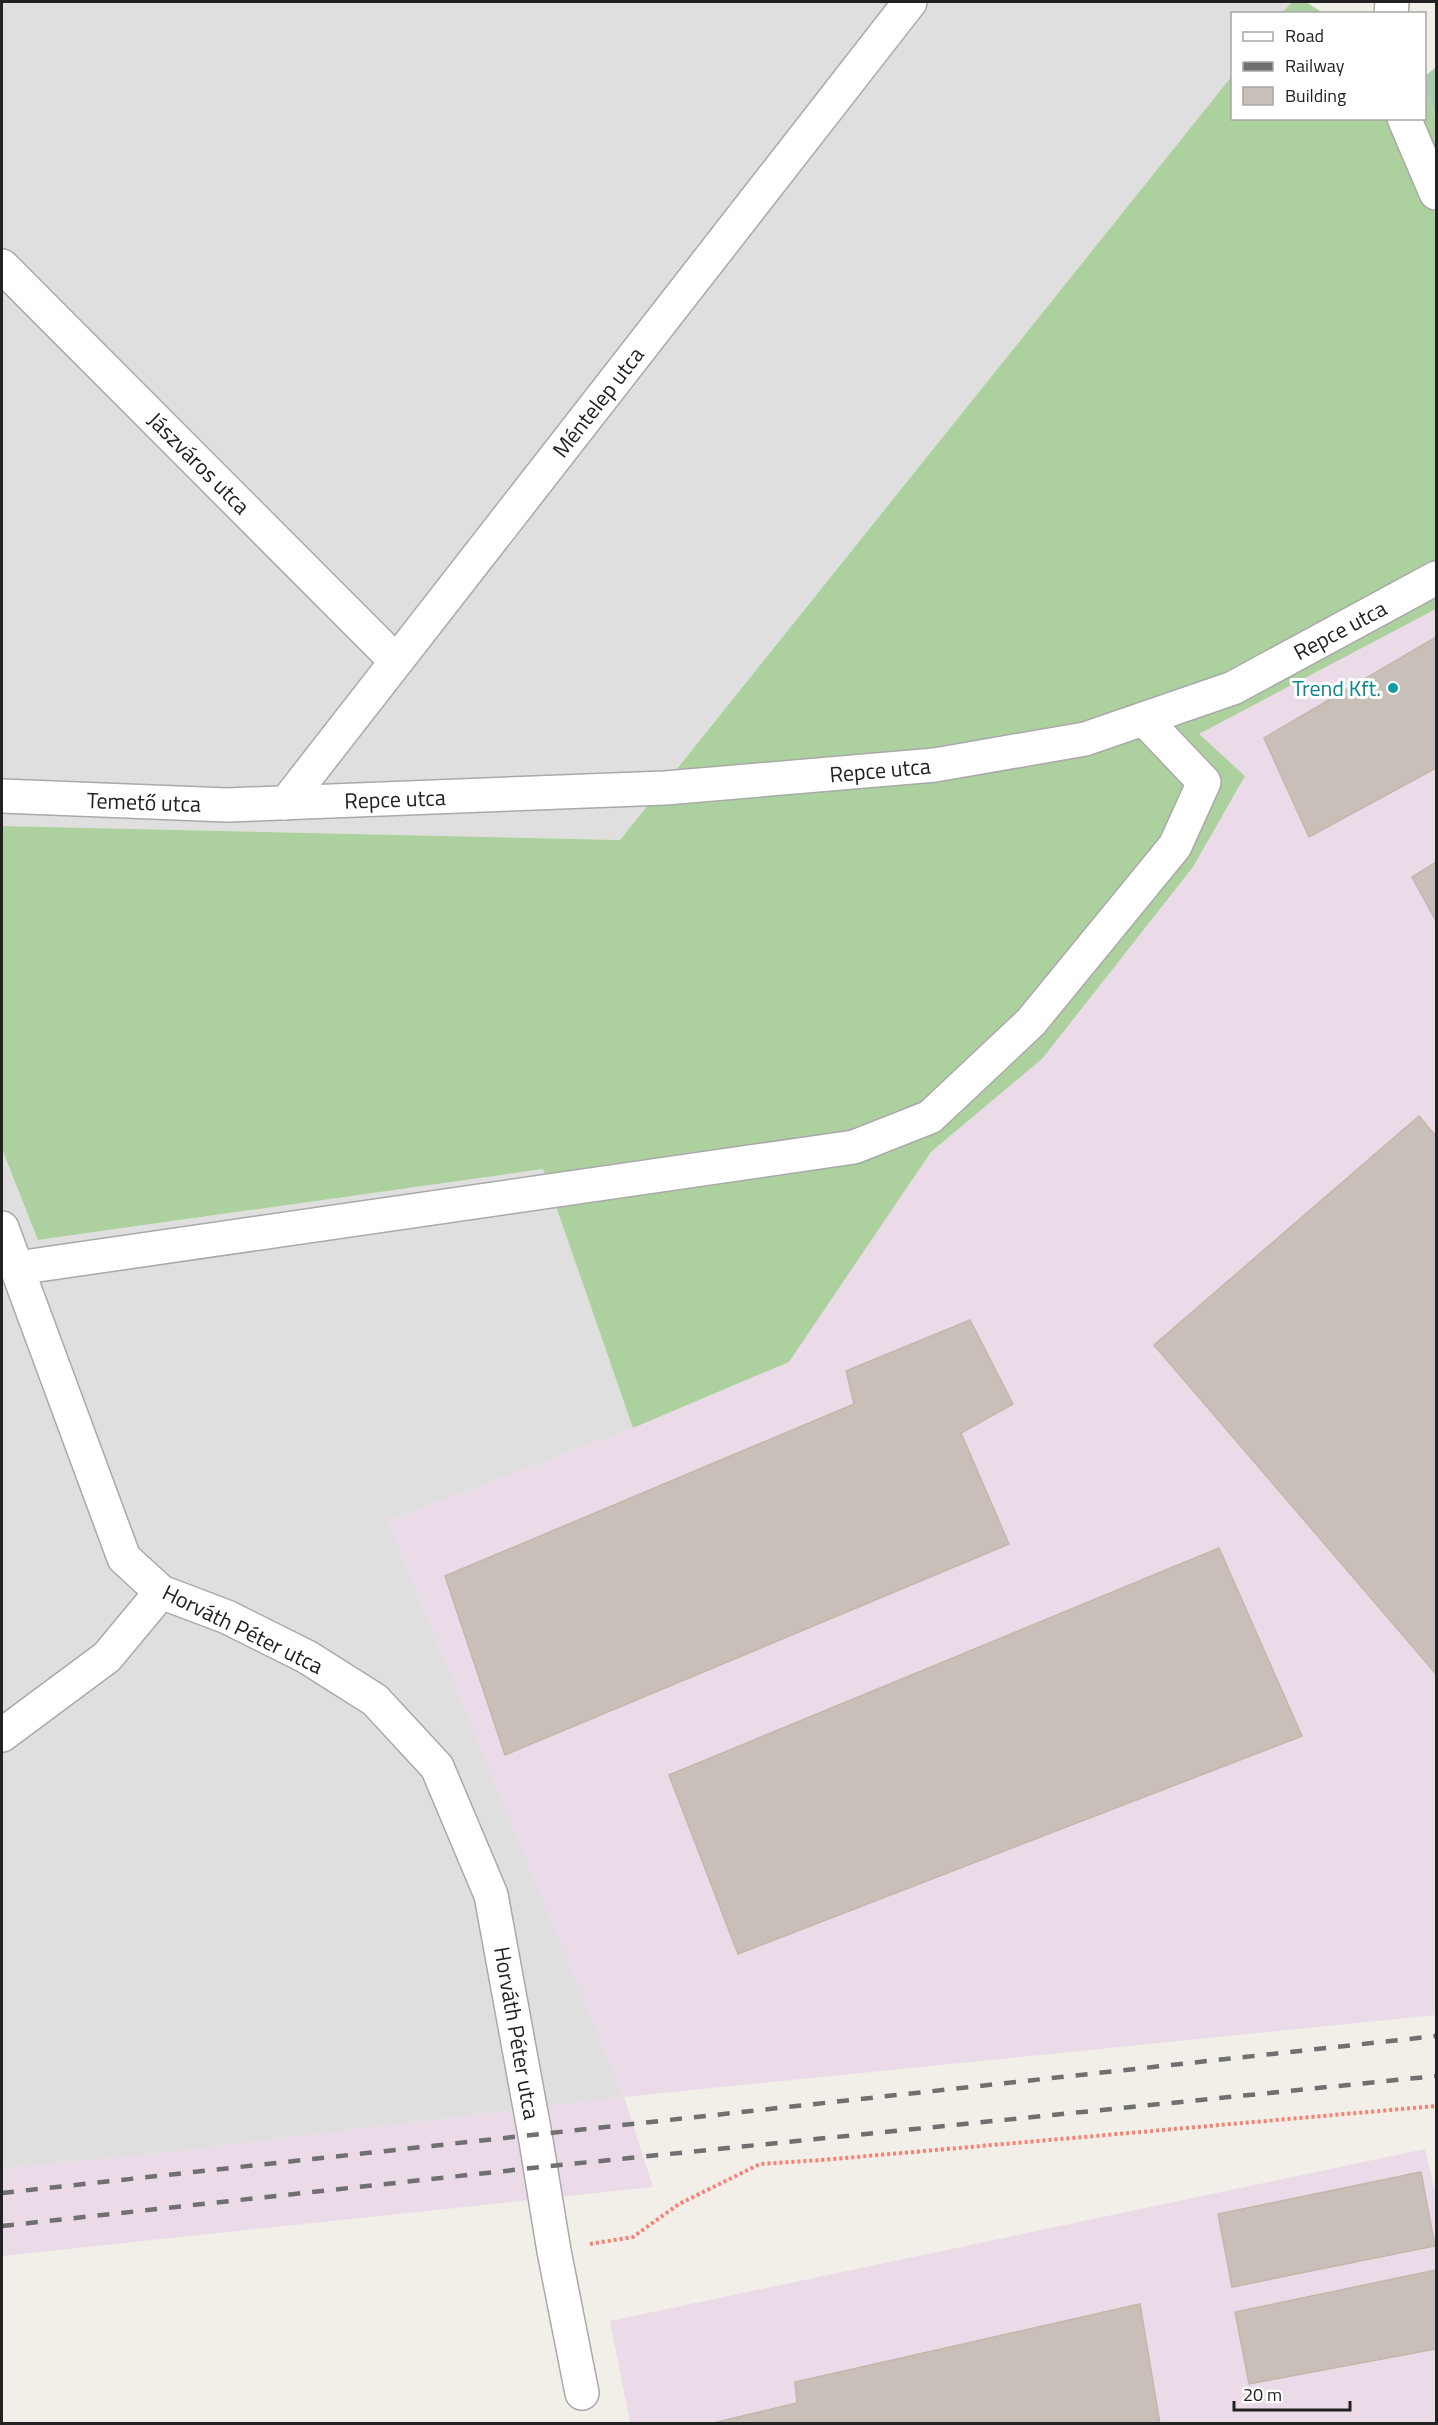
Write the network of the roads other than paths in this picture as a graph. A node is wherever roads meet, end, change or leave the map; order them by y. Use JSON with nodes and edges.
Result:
{"nodes":[{"id":1,"x":910,"y":2,"type":"edge"},
{"id":2,"x":1405,"y":120,"type":"edge"},
{"id":3,"x":1437,"y":194,"type":"edge"},
{"id":4,"x":2,"y":266,"type":"edge"},
{"id":5,"x":1437,"y":578,"type":"edge"},
{"id":6,"x":396,"y":661,"type":"junction"},
{"id":7,"x":1144,"y":719,"type":"junction"},
{"id":8,"x":2,"y":796,"type":"edge"},
{"id":9,"x":286,"y":803,"type":"junction"},
{"id":10,"x":2,"y":1228,"type":"edge"},
{"id":11,"x":17,"y":1268,"type":"junction"},
{"id":12,"x":161,"y":1592,"type":"junction"},
{"id":13,"x":2,"y":1735,"type":"edge"},
{"id":14,"x":582,"y":2393,"type":"dead end"}],
"edges":[{"from":1,"to":6,"type":"street","name":"Méntelep utca"},
{"from":2,"to":3,"type":"street"},
{"from":4,"to":6,"type":"street","name":"Jászváros utca"},
{"from":5,"to":7,"type":"street","name":"Repce utca"},
{"from":6,"to":9,"type":"street","name":"Méntelep utca"},
{"from":7,"to":9,"type":"street","name":"Repce utca"},
{"from":7,"to":11,"type":"street"},
{"from":8,"to":9,"type":"street","name":"Temető utca"},
{"from":10,"to":11,"type":"street","name":"Horváth Péter utca"},
{"from":11,"to":12,"type":"street","name":"Horváth Péter utca"},
{"from":12,"to":13,"type":"street"},
{"from":12,"to":14,"type":"street","name":"Horváth Péter utca"}]}
